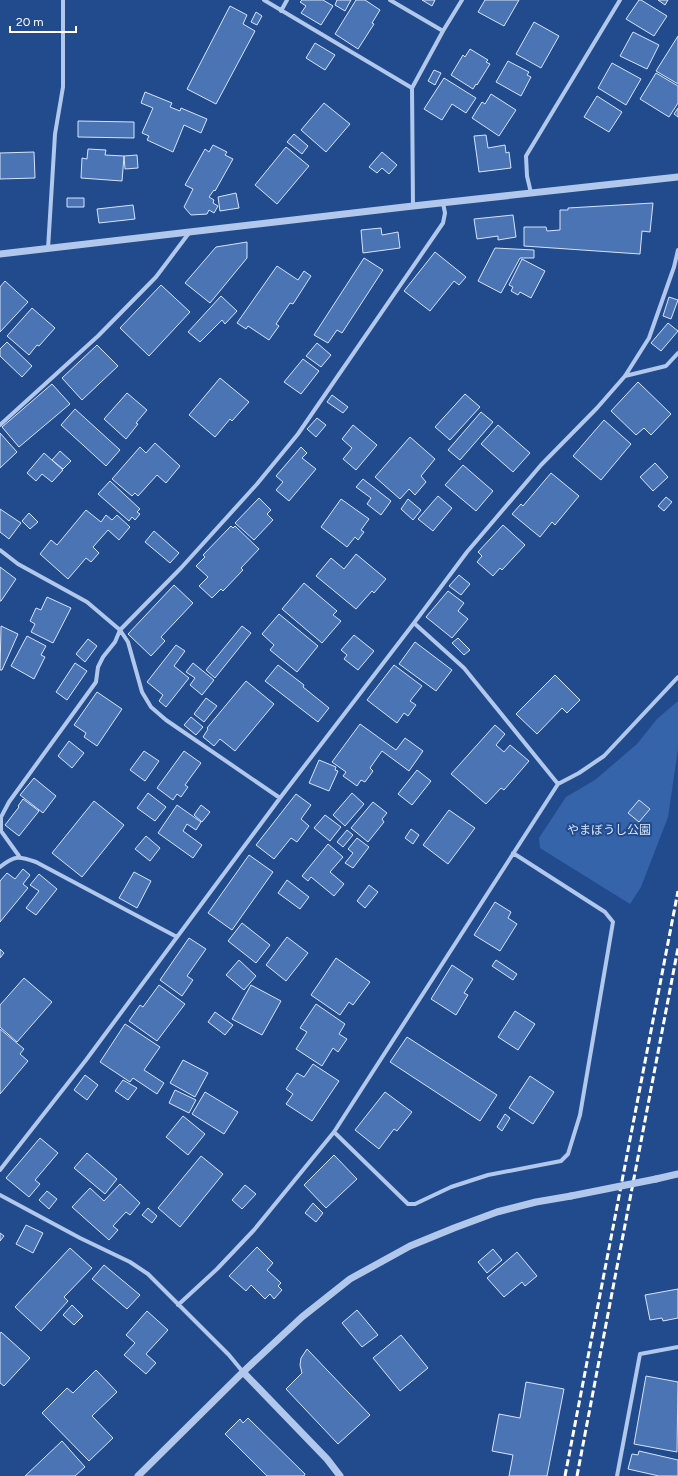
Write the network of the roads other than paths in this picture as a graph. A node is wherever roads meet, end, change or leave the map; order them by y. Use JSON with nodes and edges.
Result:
{"nodes":[{"id":1,"x":63,"y":0,"type":"edge"},
{"id":2,"x":264,"y":0,"type":"edge"},
{"id":3,"x":287,"y":0,"type":"edge"},
{"id":4,"x":390,"y":0,"type":"edge"},
{"id":5,"x":462,"y":0,"type":"edge"},
{"id":6,"x":620,"y":0,"type":"edge"},
{"id":7,"x":281,"y":11,"type":"junction"},
{"id":8,"x":443,"y":31,"type":"junction"},
{"id":9,"x":412,"y":88,"type":"junction"},
{"id":10,"x":678,"y":177,"type":"edge"},
{"id":11,"x":531,"y":194,"type":"junction"},
{"id":12,"x":443,"y":203,"type":"junction"},
{"id":13,"x":412,"y":206,"type":"junction"},
{"id":14,"x":189,"y":233,"type":"junction"},
{"id":15,"x":48,"y":248,"type":"junction"},
{"id":16,"x":678,"y":250,"type":"edge"},
{"id":17,"x":0,"y":254,"type":"edge"},
{"id":18,"x":676,"y":268,"type":"edge"},
{"id":19,"x":678,"y":353,"type":"edge"},
{"id":20,"x":625,"y":376,"type":"junction"},
{"id":21,"x":0,"y":425,"type":"edge"},
{"id":22,"x":0,"y":550,"type":"edge"},
{"id":23,"x":414,"y":624,"type":"junction"},
{"id":24,"x":120,"y":630,"type":"junction"},
{"id":25,"x":678,"y":677,"type":"edge"},
{"id":26,"x":558,"y":784,"type":"junction"},
{"id":27,"x":280,"y":798,"type":"junction"},
{"id":28,"x":513,"y":853,"type":"junction"},
{"id":29,"x":19,"y":856,"type":"junction"},
{"id":30,"x":0,"y":867,"type":"edge"},
{"id":31,"x":177,"y":937,"type":"junction"},
{"id":32,"x":334,"y":1132,"type":"junction"},
{"id":33,"x":0,"y":1170,"type":"edge"},
{"id":34,"x":678,"y":1174,"type":"edge"},
{"id":35,"x":0,"y":1195,"type":"edge"},
{"id":36,"x":178,"y":1305,"type":"junction"},
{"id":37,"x":678,"y":1347,"type":"edge"},
{"id":38,"x":243,"y":1372,"type":"junction"},
{"id":39,"x":138,"y":1476,"type":"edge"},
{"id":40,"x":340,"y":1476,"type":"edge"},
{"id":41,"x":617,"y":1476,"type":"edge"}],
"edges":[{"from":1,"to":15,"type":"street"},
{"from":2,"to":7,"type":"street"},
{"from":3,"to":7,"type":"street"},
{"from":4,"to":8,"type":"street"},
{"from":5,"to":8,"type":"street"},
{"from":6,"to":11,"type":"street"},
{"from":7,"to":9,"type":"street"},
{"from":8,"to":9,"type":"street"},
{"from":9,"to":13,"type":"street"},
{"from":10,"to":11,"type":"street"},
{"from":11,"to":12,"type":"street"},
{"from":12,"to":13,"type":"street"},
{"from":12,"to":24,"type":"street"},
{"from":13,"to":14,"type":"street"},
{"from":14,"to":15,"type":"street"},
{"from":14,"to":21,"type":"street"},
{"from":15,"to":17,"type":"street"},
{"from":16,"to":18,"type":"street"},
{"from":18,"to":20,"type":"street"},
{"from":19,"to":20,"type":"street"},
{"from":20,"to":23,"type":"street"},
{"from":22,"to":24,"type":"street"},
{"from":23,"to":26,"type":"street"},
{"from":23,"to":27,"type":"street"},
{"from":24,"to":27,"type":"street"},
{"from":24,"to":29,"type":"street"},
{"from":25,"to":26,"type":"street"},
{"from":26,"to":28,"type":"street"},
{"from":27,"to":31,"type":"street"},
{"from":28,"to":32,"type":"street"},
{"from":28,"to":32,"type":"street"},
{"from":29,"to":30,"type":"street"},
{"from":29,"to":31,"type":"street"},
{"from":31,"to":33,"type":"street"},
{"from":32,"to":36,"type":"street"},
{"from":34,"to":38,"type":"street","bridge":true},
{"from":35,"to":36,"type":"street"},
{"from":36,"to":38,"type":"street"},
{"from":37,"to":41,"type":"street"},
{"from":38,"to":39,"type":"street"},
{"from":38,"to":40,"type":"street"}]}
